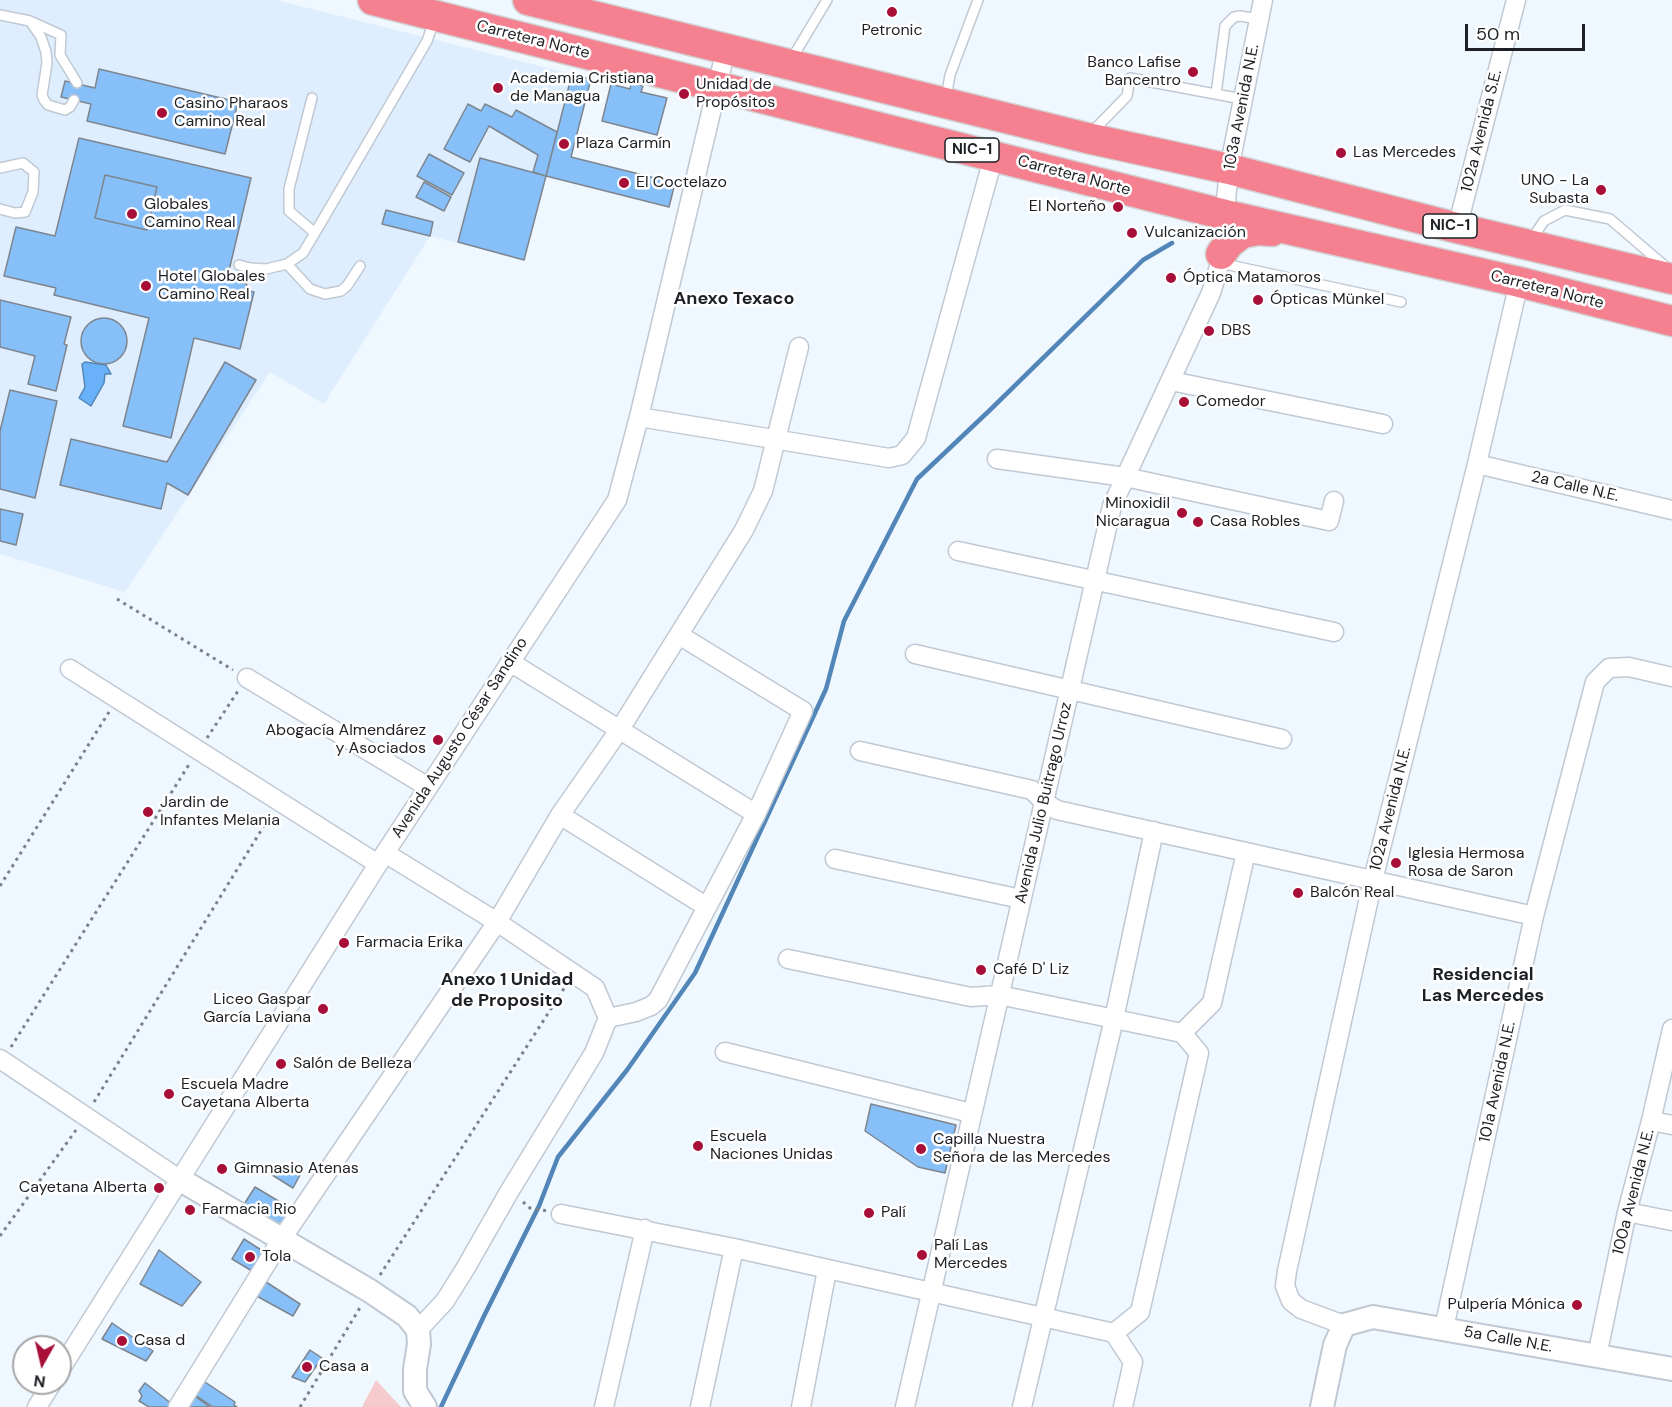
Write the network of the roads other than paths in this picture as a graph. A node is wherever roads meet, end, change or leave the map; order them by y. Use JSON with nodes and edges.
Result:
{"nodes":[{"id":1,"x":373,"y":0,"type":"edge"},
{"id":2,"x":528,"y":0,"type":"edge"},
{"id":3,"x":827,"y":0,"type":"edge"},
{"id":4,"x":978,"y":0,"type":"edge"},
{"id":5,"x":1263,"y":0,"type":"edge"},
{"id":6,"x":1516,"y":0,"type":"edge"},
{"id":7,"x":438,"y":8,"type":"edge"},
{"id":8,"x":0,"y":15,"type":"edge"},
{"id":9,"x":1259,"y":19,"type":"junction"},
{"id":10,"x":30,"y":21,"type":"junction"},
{"id":11,"x":726,"y":49,"type":"junction"},
{"id":12,"x":788,"y":65,"type":"junction"},
{"id":13,"x":77,"y":83,"type":"dead end"},
{"id":14,"x":717,"y":86,"type":"junction"},
{"id":15,"x":1216,"y":94,"type":"junction"},
{"id":16,"x":312,"y":98,"type":"dead end"},
{"id":17,"x":1242,"y":99,"type":"junction"},
{"id":18,"x":74,"y":100,"type":"dead end"},
{"id":19,"x":945,"y":103,"type":"junction"},
{"id":20,"x":1087,"y":138,"type":"junction"},
{"id":21,"x":994,"y":156,"type":"junction"},
{"id":22,"x":0,"y":168,"type":"edge"},
{"id":23,"x":1229,"y":169,"type":"junction"},
{"id":24,"x":0,"y":209,"type":"edge"},
{"id":25,"x":1226,"y":215,"type":"junction"},
{"id":26,"x":1457,"y":228,"type":"junction"},
{"id":27,"x":315,"y":233,"type":"junction"},
{"id":28,"x":1307,"y":234,"type":"junction"},
{"id":29,"x":1528,"y":245,"type":"junction"},
{"id":30,"x":1220,"y":258,"type":"junction"},
{"id":31,"x":287,"y":264,"type":"junction"},
{"id":32,"x":239,"y":266,"type":"dead end"},
{"id":33,"x":360,"y":266,"type":"dead end"},
{"id":34,"x":1672,"y":272,"type":"edge"},
{"id":35,"x":1672,"y":279,"type":"edge"},
{"id":36,"x":1519,"y":282,"type":"junction"},
{"id":37,"x":1401,"y":302,"type":"dead end"},
{"id":38,"x":1672,"y":321,"type":"edge"},
{"id":39,"x":799,"y":347,"type":"dead end"},
{"id":40,"x":1171,"y":381,"type":"junction"},
{"id":41,"x":639,"y":417,"type":"junction"},
{"id":42,"x":1383,"y":424,"type":"dead end"},
{"id":43,"x":776,"y":441,"type":"junction"},
{"id":44,"x":996,"y":459,"type":"dead end"},
{"id":45,"x":1477,"y":464,"type":"junction"},
{"id":46,"x":1125,"y":477,"type":"junction"},
{"id":47,"x":1334,"y":501,"type":"dead end"},
{"id":48,"x":1672,"y":510,"type":"edge"},
{"id":49,"x":958,"y":551,"type":"dead end"},
{"id":50,"x":1095,"y":581,"type":"junction"},
{"id":51,"x":1334,"y":632,"type":"dead end"},
{"id":52,"x":679,"y":635,"type":"junction"},
{"id":53,"x":915,"y":654,"type":"dead end"},
{"id":54,"x":510,"y":662,"type":"junction"},
{"id":55,"x":70,"y":669,"type":"dead end"},
{"id":56,"x":1672,"y":677,"type":"edge"},
{"id":57,"x":247,"y":678,"type":"road end"},
{"id":58,"x":1070,"y":690,"type":"junction"},
{"id":59,"x":620,"y":729,"type":"junction"},
{"id":60,"x":1282,"y":739,"type":"dead end"},
{"id":61,"x":860,"y":751,"type":"dead end"},
{"id":62,"x":428,"y":787,"type":"junction"},
{"id":63,"x":1044,"y":802,"type":"junction"},
{"id":64,"x":756,"y":814,"type":"junction"},
{"id":65,"x":560,"y":815,"type":"junction"},
{"id":66,"x":1154,"y":831,"type":"junction"},
{"id":67,"x":1246,"y":852,"type":"junction"},
{"id":68,"x":381,"y":858,"type":"junction"},
{"id":69,"x":835,"y":859,"type":"dead end"},
{"id":70,"x":1373,"y":880,"type":"junction"},
{"id":71,"x":1021,"y":899,"type":"junction"},
{"id":72,"x":707,"y":907,"type":"junction"},
{"id":73,"x":1534,"y":916,"type":"junction"},
{"id":74,"x":496,"y":922,"type":"junction"},
{"id":75,"x":788,"y":958,"type":"dead end"},
{"id":76,"x":999,"y":995,"type":"junction"},
{"id":77,"x":608,"y":1018,"type":"junction"},
{"id":78,"x":1114,"y":1019,"type":"junction"},
{"id":79,"x":1672,"y":1029,"type":"edge"},
{"id":80,"x":1182,"y":1033,"type":"junction"},
{"id":81,"x":725,"y":1052,"type":"dead end"},
{"id":82,"x":1,"y":1059,"type":"edge"},
{"id":83,"x":971,"y":1113,"type":"junction"},
{"id":84,"x":1651,"y":1121,"type":"junction"},
{"id":85,"x":1672,"y":1125,"type":"edge"},
{"id":86,"x":178,"y":1179,"type":"junction"},
{"id":87,"x":1627,"y":1212,"type":"junction"},
{"id":88,"x":554,"y":1213,"type":"road end"},
{"id":89,"x":1672,"y":1221,"type":"edge"},
{"id":90,"x":645,"y":1229,"type":"junction"},
{"id":91,"x":281,"y":1240,"type":"junction"},
{"id":92,"x":734,"y":1248,"type":"junction"},
{"id":93,"x":827,"y":1270,"type":"junction"},
{"id":94,"x":932,"y":1293,"type":"junction"},
{"id":95,"x":1043,"y":1317,"type":"junction"},
{"id":96,"x":1344,"y":1325,"type":"junction"},
{"id":97,"x":1444,"y":1328,"type":"junction"},
{"id":98,"x":418,"y":1330,"type":"junction"},
{"id":99,"x":1114,"y":1333,"type":"junction"},
{"id":100,"x":72,"y":1351,"type":"edge"},
{"id":101,"x":1597,"y":1356,"type":"junction"},
{"id":102,"x":1672,"y":1369,"type":"edge"},
{"id":103,"x":178,"y":1407,"type":"edge"},
{"id":104,"x":425,"y":1407,"type":"edge"},
{"id":105,"x":604,"y":1407,"type":"edge"},
{"id":106,"x":700,"y":1407,"type":"edge"},
{"id":107,"x":801,"y":1407,"type":"edge"},
{"id":108,"x":905,"y":1407,"type":"edge"},
{"id":109,"x":1022,"y":1407,"type":"edge"},
{"id":110,"x":1123,"y":1407,"type":"edge"},
{"id":111,"x":1322,"y":1407,"type":"edge"}],
"edges":[{"from":1,"to":7,"type":"highway","name":"Carretera Norte","number":"NIC-1"},
{"from":2,"to":11,"type":"highway","number":"NIC-1"},
{"from":3,"to":12,"type":"lane"},
{"from":4,"to":19,"type":"lane"},
{"from":5,"to":9,"type":"street","name":"103a Avenida N.E."},
{"from":6,"to":26,"type":"street","name":"102a Avenida S.E."},
{"from":7,"to":14,"type":"highway","name":"Carretera Norte","number":"NIC-1"},
{"from":7,"to":27,"type":"lane"},
{"from":8,"to":10,"type":"lane"},
{"from":9,"to":15,"type":"lane"},
{"from":9,"to":17,"type":"street","name":"103a Avenida N.E."},
{"from":10,"to":13,"type":"lane"},
{"from":10,"to":18,"type":"lane"},
{"from":11,"to":12,"type":"highway","number":"NIC-1"},
{"from":11,"to":14,"type":"street","name":"Avenida Augusto César Sandino"},
{"from":12,"to":19,"type":"highway","number":"NIC-1"},
{"from":14,"to":21,"type":"highway","name":"Carretera Norte","number":"NIC-1"},
{"from":14,"to":41,"type":"street","name":"Avenida Augusto César Sandino"},
{"from":15,"to":17,"type":"lane"},
{"from":15,"to":20,"type":"lane"},
{"from":16,"to":27,"type":"lane"},
{"from":17,"to":23,"type":"street","name":"103a Avenida N.E."},
{"from":19,"to":20,"type":"highway","number":"NIC-1"},
{"from":20,"to":23,"type":"highway","number":"NIC-1"},
{"from":21,"to":25,"type":"highway","name":"Carretera Norte","number":"NIC-1"},
{"from":21,"to":43,"type":"street"},
{"from":22,"to":24,"type":"lane"},
{"from":23,"to":25,"type":"street","name":"103a Avenida N.E."},
{"from":23,"to":26,"type":"highway","number":"NIC-1"},
{"from":25,"to":28,"type":"highway","name":"Carretera Norte","number":"NIC-1"},
{"from":25,"to":30,"type":"street","name":"Avenida Julio Buitrago Urroz"},
{"from":26,"to":29,"type":"highway","number":"NIC-1"},
{"from":27,"to":31,"type":"lane"},
{"from":28,"to":30,"type":"highway"},
{"from":28,"to":36,"type":"highway","name":"Carretera Norte","number":"NIC-1"},
{"from":29,"to":34,"type":"lane"},
{"from":29,"to":35,"type":"highway","number":"NIC-1"},
{"from":30,"to":37,"type":"lane"},
{"from":30,"to":40,"type":"street","name":"Avenida Julio Buitrago Urroz"},
{"from":31,"to":32,"type":"lane"},
{"from":31,"to":33,"type":"lane"},
{"from":36,"to":38,"type":"highway","name":"Carretera Norte","number":"NIC-1"},
{"from":36,"to":45,"type":"street","name":"102a Avenida N.E."},
{"from":39,"to":43,"type":"street"},
{"from":40,"to":42,"type":"street"},
{"from":40,"to":46,"type":"street","name":"Avenida Julio Buitrago Urroz"},
{"from":41,"to":43,"type":"street"},
{"from":41,"to":54,"type":"street","name":"Avenida Augusto César Sandino"},
{"from":43,"to":52,"type":"street"},
{"from":44,"to":46,"type":"street"},
{"from":45,"to":48,"type":"street","name":"2a Calle N.E."},
{"from":45,"to":70,"type":"street","name":"102a Avenida N.E."},
{"from":46,"to":47,"type":"street"},
{"from":46,"to":50,"type":"street","name":"Avenida Julio Buitrago Urroz"},
{"from":49,"to":50,"type":"street"},
{"from":50,"to":51,"type":"street"},
{"from":50,"to":58,"type":"street","name":"Avenida Julio Buitrago Urroz"},
{"from":52,"to":59,"type":"street"},
{"from":52,"to":64,"type":"street"},
{"from":53,"to":58,"type":"street"},
{"from":54,"to":59,"type":"street"},
{"from":54,"to":62,"type":"street","name":"Avenida Augusto César Sandino"},
{"from":55,"to":68,"type":"street"},
{"from":56,"to":73,"type":"street","name":"101a Avenida N.E."},
{"from":57,"to":62,"type":"street"},
{"from":58,"to":60,"type":"street"},
{"from":58,"to":63,"type":"street","name":"Avenida Julio Buitrago Urroz"},
{"from":59,"to":64,"type":"street"},
{"from":59,"to":65,"type":"street"},
{"from":61,"to":63,"type":"street"},
{"from":62,"to":68,"type":"street","name":"Avenida Augusto César Sandino"},
{"from":63,"to":66,"type":"street"},
{"from":63,"to":71,"type":"street","name":"Avenida Julio Buitrago Urroz"},
{"from":64,"to":72,"type":"street"},
{"from":65,"to":72,"type":"street"},
{"from":65,"to":74,"type":"street"},
{"from":66,"to":67,"type":"street"},
{"from":66,"to":78,"type":"street"},
{"from":67,"to":70,"type":"street"},
{"from":67,"to":80,"type":"street"},
{"from":68,"to":74,"type":"street"},
{"from":68,"to":86,"type":"street","name":"Avenida Augusto César Sandino"},
{"from":69,"to":71,"type":"street"},
{"from":70,"to":73,"type":"street"},
{"from":70,"to":96,"type":"street","name":"102a Avenida N.E."},
{"from":71,"to":76,"type":"street","name":"Avenida Julio Buitrago Urroz"},
{"from":72,"to":77,"type":"street"},
{"from":73,"to":97,"type":"street","name":"101a Avenida N.E."},
{"from":74,"to":77,"type":"street"},
{"from":74,"to":91,"type":"street"},
{"from":75,"to":76,"type":"street"},
{"from":76,"to":78,"type":"street"},
{"from":76,"to":83,"type":"street","name":"Avenida Julio Buitrago Urroz"},
{"from":77,"to":98,"type":"street"},
{"from":78,"to":80,"type":"street"},
{"from":78,"to":95,"type":"street"},
{"from":79,"to":84,"type":"street","name":"100a Avenida N.E."},
{"from":80,"to":99,"type":"street"},
{"from":81,"to":83,"type":"street"},
{"from":82,"to":86,"type":"street"},
{"from":83,"to":94,"type":"street","name":"Avenida Julio Buitrago Urroz"},
{"from":84,"to":85,"type":"street"},
{"from":84,"to":87,"type":"street","name":"100a Avenida N.E."},
{"from":86,"to":91,"type":"street"},
{"from":86,"to":100,"type":"street","name":"Avenida Augusto César Sandino"},
{"from":87,"to":89,"type":"street"},
{"from":87,"to":101,"type":"street","name":"100a Avenida N.E."},
{"from":88,"to":90,"type":"street"},
{"from":90,"to":92,"type":"street"},
{"from":90,"to":105,"type":"street"},
{"from":91,"to":98,"type":"street"},
{"from":91,"to":103,"type":"street"},
{"from":92,"to":93,"type":"street"},
{"from":92,"to":106,"type":"street"},
{"from":93,"to":94,"type":"street"},
{"from":93,"to":107,"type":"street"},
{"from":94,"to":95,"type":"street"},
{"from":94,"to":108,"type":"street","name":"Avenida Julio Buitrago Urroz"},
{"from":95,"to":99,"type":"street"},
{"from":95,"to":109,"type":"street"},
{"from":96,"to":97,"type":"street","name":"5a Calle N.E."},
{"from":96,"to":111,"type":"street"},
{"from":97,"to":101,"type":"street","name":"5a Calle N.E."},
{"from":98,"to":104,"type":"street"},
{"from":99,"to":110,"type":"street"},
{"from":101,"to":102,"type":"street","name":"5a Calle N.E."}]}
